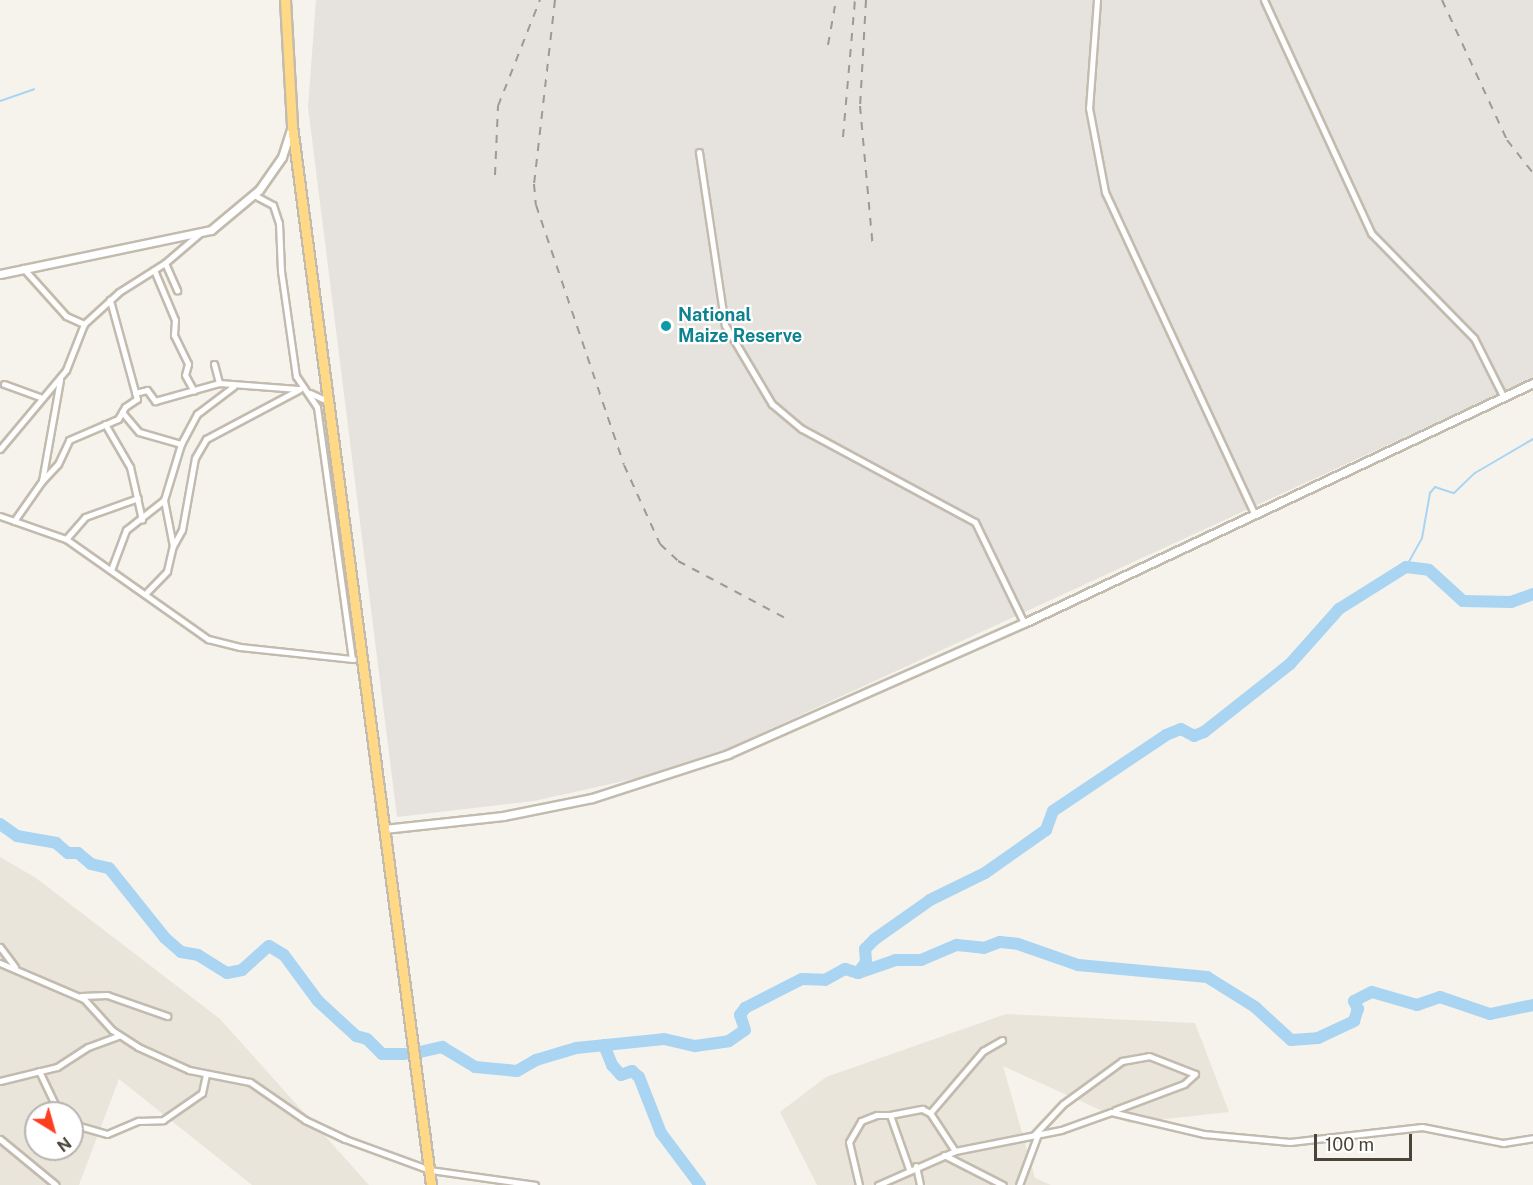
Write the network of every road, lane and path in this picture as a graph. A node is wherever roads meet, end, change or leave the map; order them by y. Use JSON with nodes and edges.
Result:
{"nodes":[{"id":1,"x":285,"y":0,"type":"edge"},
{"id":2,"x":1097,"y":0,"type":"edge"},
{"id":3,"x":1264,"y":0,"type":"edge"},
{"id":4,"x":292,"y":126,"type":"junction"},
{"id":5,"x":699,"y":152,"type":"dead end"},
{"id":6,"x":254,"y":195,"type":"junction"},
{"id":7,"x":199,"y":234,"type":"junction"},
{"id":8,"x":165,"y":263,"type":"junction"},
{"id":9,"x":23,"y":268,"type":"junction"},
{"id":10,"x":154,"y":270,"type":"junction"},
{"id":11,"x":0,"y":274,"type":"edge"},
{"id":12,"x":177,"y":290,"type":"dead end"},
{"id":13,"x":110,"y":300,"type":"junction"},
{"id":14,"x":84,"y":324,"type":"junction"},
{"id":15,"x":214,"y":364,"type":"dead end"},
{"id":16,"x":60,"y":379,"type":"junction"},
{"id":17,"x":219,"y":383,"type":"junction"},
{"id":18,"x":1533,"y":383,"type":"edge"},
{"id":19,"x":4,"y":384,"type":"dead end"},
{"id":20,"x":234,"y":386,"type":"junction"},
{"id":21,"x":300,"y":389,"type":"junction"},
{"id":22,"x":194,"y":391,"type":"junction"},
{"id":23,"x":135,"y":393,"type":"junction"},
{"id":24,"x":311,"y":393,"type":"junction"},
{"id":25,"x":1503,"y":396,"type":"junction"},
{"id":26,"x":40,"y":397,"type":"junction"},
{"id":27,"x":327,"y":401,"type":"junction"},
{"id":28,"x":122,"y":412,"type":"junction"},
{"id":29,"x":105,"y":424,"type":"junction"},
{"id":30,"x":181,"y":444,"type":"junction"},
{"id":31,"x":0,"y":449,"type":"edge"},
{"id":32,"x":42,"y":481,"type":"junction"},
{"id":33,"x":138,"y":498,"type":"junction"},
{"id":34,"x":164,"y":500,"type":"junction"},
{"id":35,"x":1254,"y":513,"type":"junction"},
{"id":36,"x":0,"y":516,"type":"edge"},
{"id":37,"x":142,"y":520,"type":"junction"},
{"id":38,"x":14,"y":521,"type":"junction"},
{"id":39,"x":66,"y":539,"type":"junction"},
{"id":40,"x":173,"y":546,"type":"junction"},
{"id":41,"x":111,"y":570,"type":"junction"},
{"id":42,"x":147,"y":592,"type":"junction"},
{"id":43,"x":1024,"y":623,"type":"junction"},
{"id":44,"x":357,"y":658,"type":"junction"},
{"id":45,"x":384,"y":829,"type":"junction"},
{"id":46,"x":0,"y":947,"type":"edge"},
{"id":47,"x":0,"y":963,"type":"edge"},
{"id":48,"x":16,"y":969,"type":"junction"},
{"id":49,"x":79,"y":996,"type":"junction"},
{"id":50,"x":167,"y":1016,"type":"dead end"},
{"id":51,"x":119,"y":1036,"type":"junction"},
{"id":52,"x":1002,"y":1040,"type":"dead end"},
{"id":53,"x":39,"y":1071,"type":"junction"},
{"id":54,"x":207,"y":1074,"type":"junction"},
{"id":55,"x":0,"y":1081,"type":"edge"},
{"id":56,"x":53,"y":1101,"type":"edge"},
{"id":57,"x":1111,"y":1112,"type":"junction"},
{"id":58,"x":930,"y":1113,"type":"junction"},
{"id":59,"x":890,"y":1115,"type":"junction"},
{"id":60,"x":84,"y":1127,"type":"edge"},
{"id":61,"x":1036,"y":1134,"type":"junction"},
{"id":62,"x":1533,"y":1138,"type":"edge"},
{"id":63,"x":0,"y":1139,"type":"edge"},
{"id":64,"x":955,"y":1151,"type":"junction"},
{"id":65,"x":944,"y":1155,"type":"junction"},
{"id":66,"x":916,"y":1166,"type":"junction"},
{"id":67,"x":909,"y":1169,"type":"junction"},
{"id":68,"x":430,"y":1170,"type":"junction"},
{"id":69,"x":996,"y":1183,"type":"edge"},
{"id":70,"x":52,"y":1184,"type":"edge"},
{"id":71,"x":431,"y":1185,"type":"edge"},
{"id":72,"x":534,"y":1185,"type":"edge"},
{"id":73,"x":859,"y":1185,"type":"edge"},
{"id":74,"x":878,"y":1185,"type":"edge"},
{"id":75,"x":920,"y":1185,"type":"edge"},
{"id":76,"x":1004,"y":1185,"type":"edge"},
{"id":77,"x":1019,"y":1185,"type":"edge"}],
"edges":[{"from":1,"to":4,"type":"highway"},
{"from":2,"to":35,"type":"street"},
{"from":3,"to":25,"type":"street"},
{"from":4,"to":6,"type":"street"},
{"from":4,"to":27,"type":"highway"},
{"from":5,"to":43,"type":"street"},
{"from":6,"to":7,"type":"street"},
{"from":6,"to":24,"type":"street"},
{"from":7,"to":8,"type":"street"},
{"from":7,"to":9,"type":"street"},
{"from":8,"to":10,"type":"street"},
{"from":8,"to":12,"type":"street"},
{"from":9,"to":11,"type":"street"},
{"from":9,"to":14,"type":"street"},
{"from":10,"to":13,"type":"street"},
{"from":10,"to":22,"type":"street"},
{"from":13,"to":14,"type":"street"},
{"from":13,"to":23,"type":"street"},
{"from":14,"to":16,"type":"street"},
{"from":15,"to":17,"type":"street"},
{"from":16,"to":26,"type":"street"},
{"from":16,"to":32,"type":"street"},
{"from":17,"to":20,"type":"street"},
{"from":17,"to":22,"type":"street"},
{"from":18,"to":25,"type":"street"},
{"from":19,"to":26,"type":"street"},
{"from":20,"to":21,"type":"street"},
{"from":20,"to":30,"type":"street"},
{"from":21,"to":24,"type":"street"},
{"from":21,"to":40,"type":"street"},
{"from":22,"to":23,"type":"street"},
{"from":23,"to":28,"type":"street"},
{"from":24,"to":27,"type":"street"},
{"from":24,"to":44,"type":"street"},
{"from":25,"to":35,"type":"street"},
{"from":26,"to":31,"type":"street"},
{"from":27,"to":44,"type":"highway"},
{"from":28,"to":29,"type":"street"},
{"from":28,"to":30,"type":"street"},
{"from":29,"to":32,"type":"street"},
{"from":29,"to":33,"type":"street"},
{"from":30,"to":34,"type":"street"},
{"from":32,"to":38,"type":"street"},
{"from":33,"to":37,"type":"street"},
{"from":33,"to":39,"type":"street"},
{"from":34,"to":37,"type":"street"},
{"from":34,"to":40,"type":"street"},
{"from":35,"to":43,"type":"street"},
{"from":36,"to":38,"type":"street"},
{"from":37,"to":41,"type":"street"},
{"from":38,"to":39,"type":"street"},
{"from":39,"to":41,"type":"street"},
{"from":40,"to":42,"type":"street"},
{"from":41,"to":42,"type":"street"},
{"from":42,"to":44,"type":"street"},
{"from":43,"to":45,"type":"street"},
{"from":44,"to":45,"type":"highway"},
{"from":45,"to":68,"type":"highway"},
{"from":46,"to":48,"type":"street"},
{"from":47,"to":48,"type":"street"},
{"from":48,"to":49,"type":"street"},
{"from":49,"to":50,"type":"street"},
{"from":49,"to":51,"type":"street"},
{"from":51,"to":53,"type":"street"},
{"from":51,"to":54,"type":"street"},
{"from":52,"to":58,"type":"street"},
{"from":53,"to":55,"type":"street"},
{"from":53,"to":56,"type":"street"},
{"from":54,"to":60,"type":"street"},
{"from":54,"to":68,"type":"street"},
{"from":57,"to":61,"type":"street"},
{"from":57,"to":61,"type":"street"},
{"from":57,"to":62,"type":"street"},
{"from":58,"to":59,"type":"street"},
{"from":58,"to":64,"type":"street"},
{"from":59,"to":67,"type":"street"},
{"from":59,"to":73,"type":"street"},
{"from":61,"to":64,"type":"street"},
{"from":61,"to":77,"type":"street"},
{"from":63,"to":70,"type":"street"},
{"from":64,"to":65,"type":"street"},
{"from":65,"to":66,"type":"street"},
{"from":65,"to":69,"type":"street"},
{"from":66,"to":67,"type":"street"},
{"from":66,"to":75,"type":"street"},
{"from":67,"to":74,"type":"street"},
{"from":68,"to":71,"type":"highway"},
{"from":68,"to":72,"type":"street"},
{"from":69,"to":76,"type":"street"}]}
